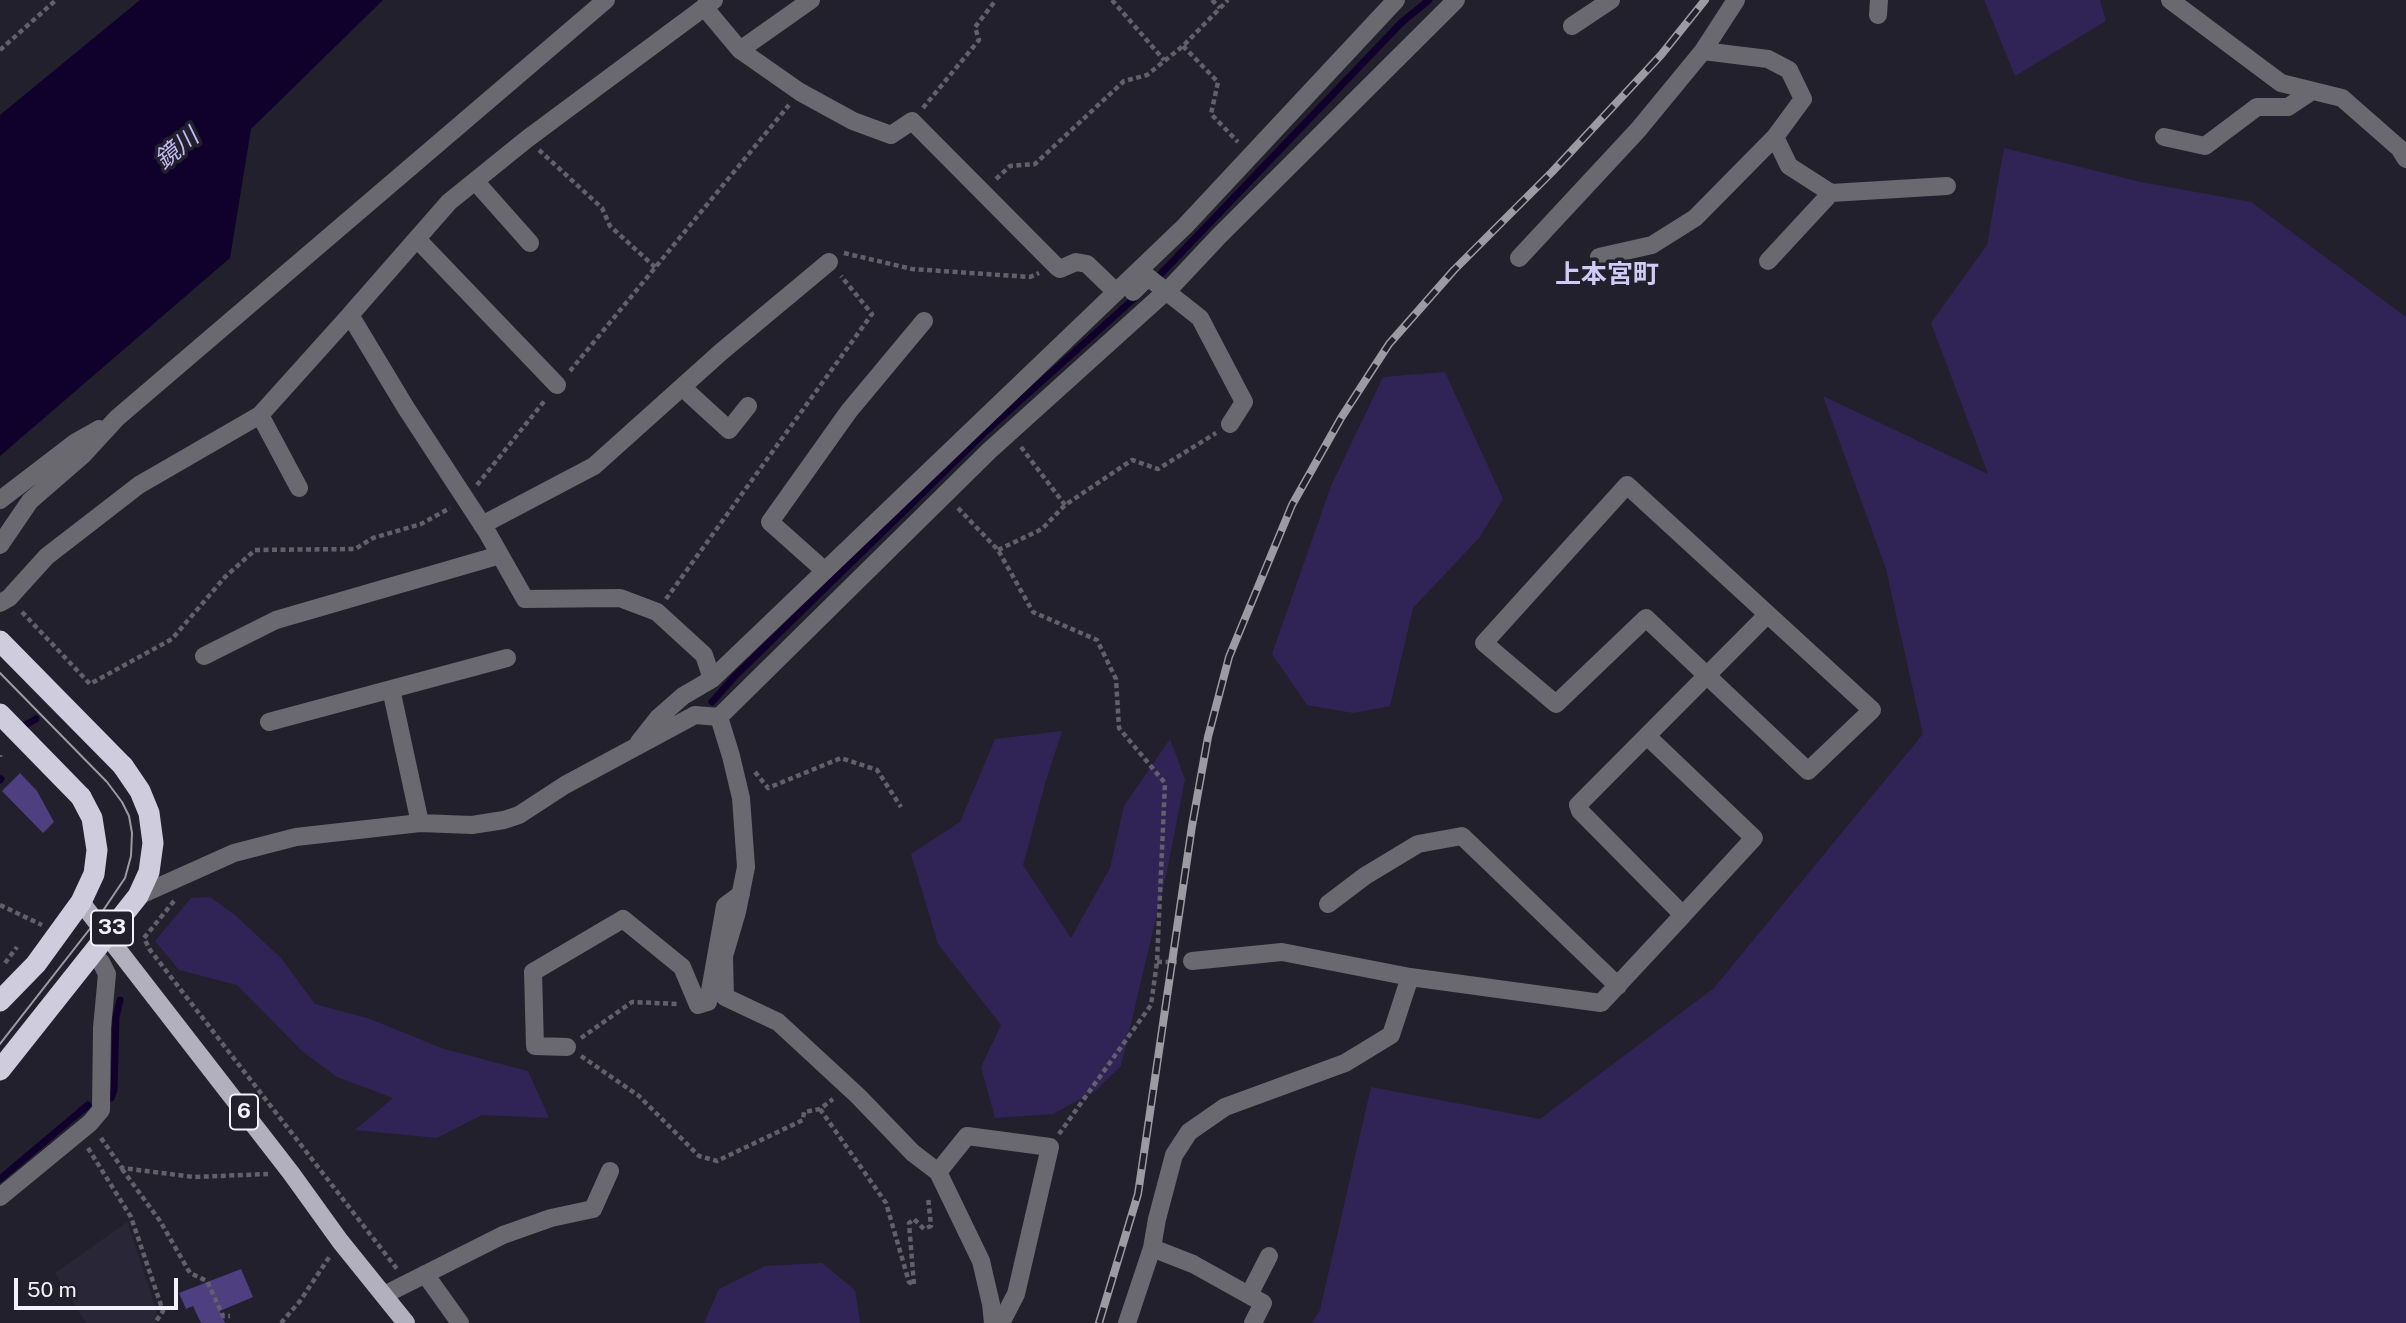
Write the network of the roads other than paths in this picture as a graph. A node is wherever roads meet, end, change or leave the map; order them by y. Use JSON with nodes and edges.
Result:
{"nodes":[{"id":1,"x":606,"y":0,"type":"edge"},
{"id":2,"x":811,"y":0,"type":"edge"},
{"id":3,"x":1456,"y":0,"type":"edge"},
{"id":4,"x":1611,"y":0,"type":"edge"},
{"id":5,"x":1736,"y":0,"type":"edge"},
{"id":6,"x":2170,"y":0,"type":"edge"},
{"id":7,"x":1396,"y":1,"type":"edge"},
{"id":8,"x":709,"y":4,"type":"edge"},
{"id":9,"x":1572,"y":26,"type":"dead end"},
{"id":10,"x":740,"y":50,"type":"junction"},
{"id":11,"x":1703,"y":51,"type":"junction"},
{"id":12,"x":2312,"y":91,"type":"junction"},
{"id":13,"x":1775,"y":137,"type":"junction"},
{"id":14,"x":2164,"y":137,"type":"dead end"},
{"id":15,"x":2406,"y":159,"type":"edge"},
{"id":16,"x":475,"y":181,"type":"junction"},
{"id":17,"x":1947,"y":186,"type":"dead end"},
{"id":18,"x":1832,"y":193,"type":"junction"},
{"id":19,"x":417,"y":239,"type":"junction"},
{"id":20,"x":530,"y":243,"type":"dead end"},
{"id":21,"x":1599,"y":257,"type":"dead end"},
{"id":22,"x":1519,"y":258,"type":"dead end"},
{"id":23,"x":1768,"y":261,"type":"dead end"},
{"id":24,"x":828,"y":262,"type":"road end"},
{"id":25,"x":1156,"y":283,"type":"junction"},
{"id":26,"x":1116,"y":292,"type":"junction"},
{"id":27,"x":350,"y":315,"type":"junction"},
{"id":28,"x":924,"y":321,"type":"dead end"},
{"id":29,"x":1081,"y":326,"type":"junction"},
{"id":30,"x":557,"y":386,"type":"dead end"},
{"id":31,"x":682,"y":387,"type":"junction"},
{"id":32,"x":748,"y":407,"type":"dead end"},
{"id":33,"x":260,"y":415,"type":"junction"},
{"id":34,"x":117,"y":418,"type":"junction"},
{"id":35,"x":1230,"y":424,"type":"road end"},
{"id":36,"x":299,"y":488,"type":"dead end"},
{"id":37,"x":0,"y":500,"type":"edge"},
{"id":38,"x":482,"y":525,"type":"junction"},
{"id":39,"x":0,"y":545,"type":"edge"},
{"id":40,"x":500,"y":555,"type":"junction"},
{"id":41,"x":825,"y":571,"type":"junction"},
{"id":42,"x":0,"y":603,"type":"edge"},
{"id":43,"x":1767,"y":615,"type":"junction"},
{"id":44,"x":0,"y":641,"type":"edge"},
{"id":45,"x":204,"y":656,"type":"dead end"},
{"id":46,"x":507,"y":657,"type":"dead end"},
{"id":47,"x":1706,"y":676,"type":"junction"},
{"id":48,"x":712,"y":679,"type":"junction"},
{"id":49,"x":391,"y":689,"type":"junction"},
{"id":50,"x":0,"y":715,"type":"edge"},
{"id":51,"x":719,"y":717,"type":"junction"},
{"id":52,"x":269,"y":722,"type":"dead end"},
{"id":53,"x":1647,"y":736,"type":"junction"},
{"id":54,"x":635,"y":748,"type":"junction"},
{"id":55,"x":420,"y":823,"type":"junction"},
{"id":56,"x":741,"y":894,"type":"junction"},
{"id":57,"x":138,"y":896,"type":"junction"},
{"id":58,"x":81,"y":902,"type":"junction"},
{"id":59,"x":1328,"y":904,"type":"dead end"},
{"id":60,"x":1683,"y":915,"type":"junction"},
{"id":61,"x":106,"y":935,"type":"junction"},
{"id":62,"x":93,"y":954,"type":"junction"},
{"id":63,"x":1192,"y":961,"type":"dead end"},
{"id":64,"x":1410,"y":977,"type":"junction"},
{"id":65,"x":1618,"y":986,"type":"junction"},
{"id":66,"x":0,"y":1001,"type":"edge"},
{"id":67,"x":567,"y":1047,"type":"road end"},
{"id":68,"x":0,"y":1070,"type":"edge"},
{"id":69,"x":931,"y":1166,"type":"junction"},
{"id":70,"x":610,"y":1171,"type":"dead end"},
{"id":71,"x":0,"y":1197,"type":"edge"},
{"id":72,"x":1152,"y":1248,"type":"junction"},
{"id":73,"x":1269,"y":1256,"type":"dead end"},
{"id":74,"x":425,"y":1274,"type":"junction"},
{"id":75,"x":384,"y":1295,"type":"junction"},
{"id":76,"x":1249,"y":1295,"type":"junction"},
{"id":77,"x":406,"y":1323,"type":"edge"},
{"id":78,"x":460,"y":1323,"type":"edge"},
{"id":79,"x":993,"y":1323,"type":"edge"},
{"id":80,"x":1001,"y":1323,"type":"edge"},
{"id":81,"x":1127,"y":1323,"type":"edge"},
{"id":82,"x":1253,"y":1323,"type":"edge"}],
"edges":[{"from":1,"to":34,"type":"street"},
{"from":2,"to":10,"type":"street"},
{"from":3,"to":25,"type":"street"},
{"from":4,"to":9,"type":"street"},
{"from":5,"to":11,"type":"street"},
{"from":6,"to":12,"type":"street"},
{"from":7,"to":26,"type":"street"},
{"from":8,"to":10,"type":"street"},
{"from":8,"to":16,"type":"street"},
{"from":10,"to":26,"type":"street"},
{"from":11,"to":13,"type":"street"},
{"from":11,"to":22,"type":"street"},
{"from":12,"to":14,"type":"street"},
{"from":12,"to":15,"type":"street"},
{"from":13,"to":18,"type":"street"},
{"from":13,"to":21,"type":"street"},
{"from":16,"to":19,"type":"street"},
{"from":16,"to":20,"type":"street"},
{"from":17,"to":18,"type":"street"},
{"from":18,"to":23,"type":"street"},
{"from":19,"to":27,"type":"street"},
{"from":19,"to":30,"type":"street"},
{"from":24,"to":31,"type":"street"},
{"from":25,"to":29,"type":"street"},
{"from":25,"to":35,"type":"street"},
{"from":25,"to":51,"type":"street"},
{"from":26,"to":29,"type":"street"},
{"from":27,"to":33,"type":"street"},
{"from":27,"to":38,"type":"street"},
{"from":28,"to":41,"type":"street"},
{"from":29,"to":41,"type":"street"},
{"from":31,"to":32,"type":"street"},
{"from":31,"to":38,"type":"street"},
{"from":33,"to":36,"type":"street"},
{"from":33,"to":42,"type":"street"},
{"from":34,"to":37,"type":"street"},
{"from":34,"to":39,"type":"street"},
{"from":38,"to":40,"type":"street"},
{"from":40,"to":45,"type":"street"},
{"from":40,"to":48,"type":"street"},
{"from":41,"to":48,"type":"street"},
{"from":43,"to":47,"type":"street"},
{"from":43,"to":47,"type":"street"},
{"from":43,"to":47,"type":"street"},
{"from":44,"to":57,"type":"highway","number":"33","bridge":true},
{"from":46,"to":49,"type":"street"},
{"from":47,"to":53,"type":"street"},
{"from":48,"to":54,"type":"street"},
{"from":49,"to":52,"type":"street"},
{"from":49,"to":55,"type":"street"},
{"from":50,"to":58,"type":"highway","number":"33","bridge":true},
{"from":51,"to":54,"type":"street"},
{"from":51,"to":56,"type":"street"},
{"from":53,"to":60,"type":"street"},
{"from":53,"to":60,"type":"street"},
{"from":54,"to":55,"type":"street"},
{"from":55,"to":57,"type":"street"},
{"from":56,"to":67,"type":"street"},
{"from":56,"to":69,"type":"street"},
{"from":57,"to":61,"type":"highway","number":"33"},
{"from":58,"to":61,"type":"main road","number":"6"},
{"from":58,"to":66,"type":"highway","number":"33"},
{"from":59,"to":65,"type":"street"},
{"from":60,"to":65,"type":"street"},
{"from":61,"to":62,"type":"highway","number":"33"},
{"from":61,"to":75,"type":"main road","number":"6"},
{"from":62,"to":68,"type":"highway","number":"33"},
{"from":62,"to":71,"type":"street"},
{"from":63,"to":64,"type":"street"},
{"from":64,"to":65,"type":"street"},
{"from":64,"to":72,"type":"street"},
{"from":69,"to":79,"type":"street"},
{"from":69,"to":80,"type":"street"},
{"from":70,"to":74,"type":"street"},
{"from":72,"to":76,"type":"street"},
{"from":72,"to":81,"type":"street"},
{"from":73,"to":76,"type":"street"},
{"from":74,"to":75,"type":"street"},
{"from":74,"to":78,"type":"street"},
{"from":75,"to":77,"type":"main road","number":"6"},
{"from":76,"to":82,"type":"street"}]}
